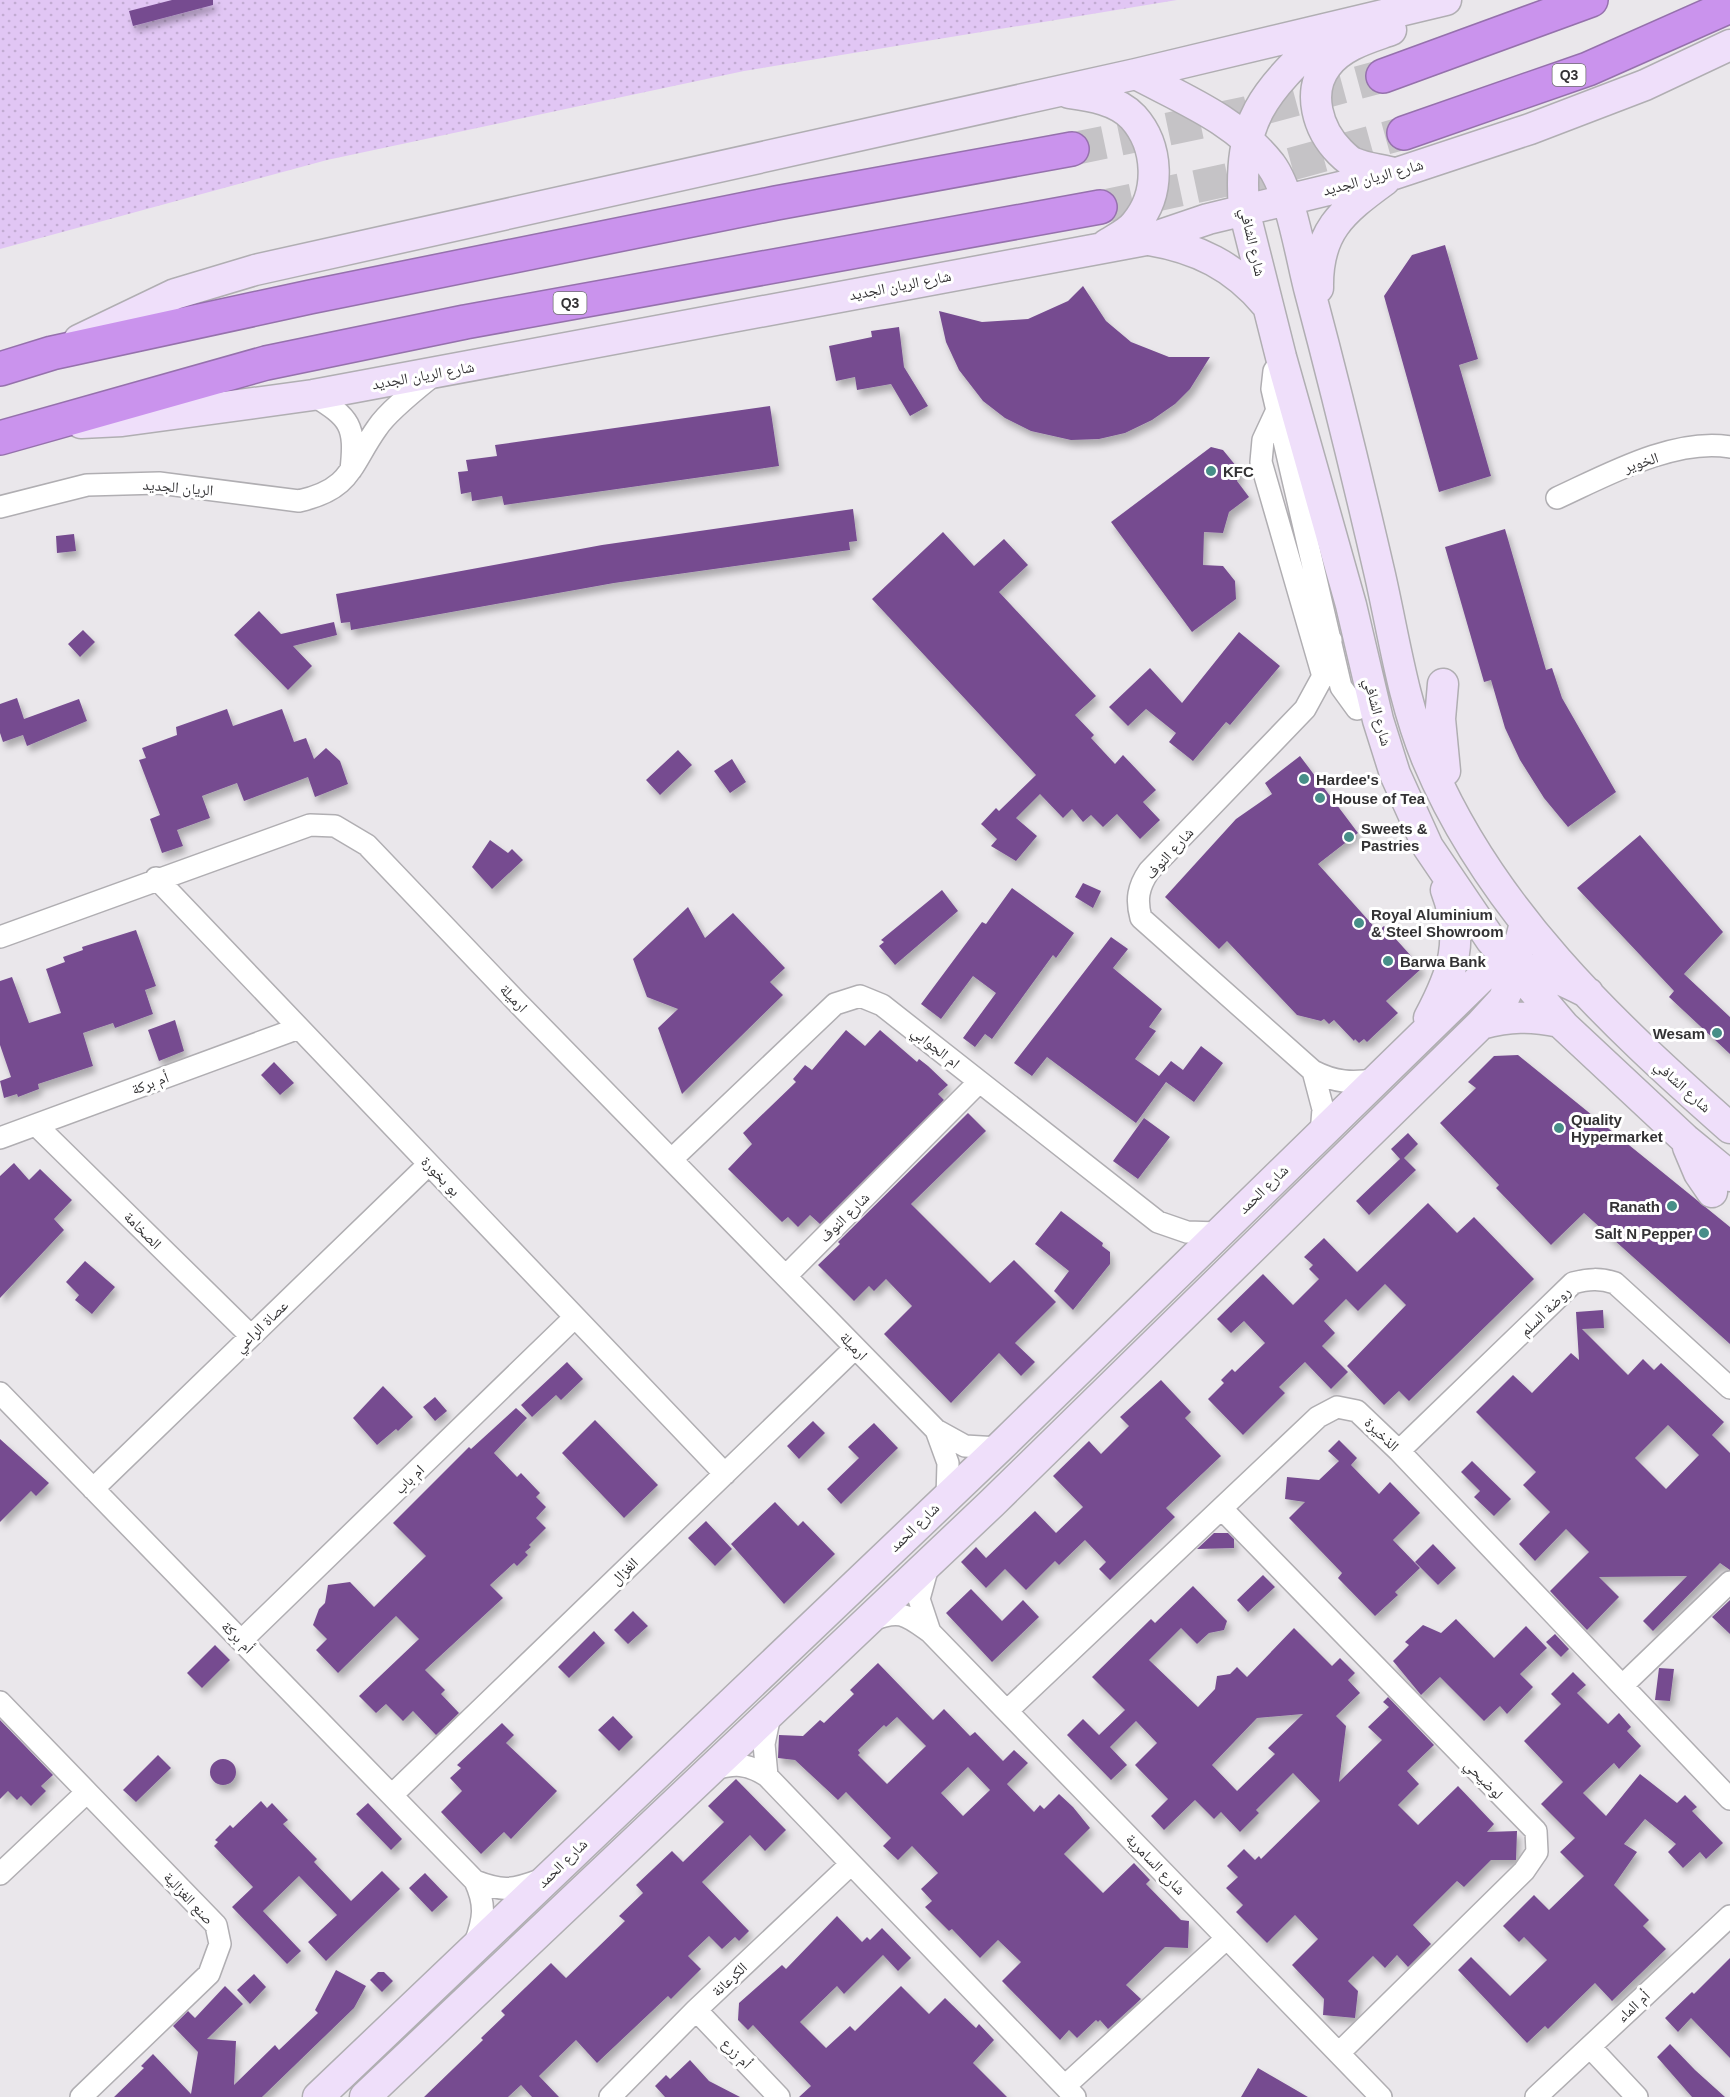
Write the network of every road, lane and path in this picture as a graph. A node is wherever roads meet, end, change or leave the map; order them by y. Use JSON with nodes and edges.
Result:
{"nodes":[{"id":1,"x":1447,"y":0,"type":"edge"},
{"id":2,"x":1591,"y":0,"type":"edge"},
{"id":3,"x":1730,"y":6,"type":"edge"},
{"id":4,"x":1331,"y":29,"type":"junction"},
{"id":5,"x":1730,"y":45,"type":"edge"},
{"id":6,"x":1136,"y":74,"type":"junction"},
{"id":7,"x":1383,"y":76,"type":"tunnel mouth"},
{"id":8,"x":1058,"y":92,"type":"junction"},
{"id":9,"x":1404,"y":133,"type":"tunnel mouth"},
{"id":10,"x":1246,"y":136,"type":"junction"},
{"id":11,"x":1072,"y":149,"type":"tunnel mouth"},
{"id":12,"x":1394,"y":174,"type":"junction"},
{"id":13,"x":1286,"y":199,"type":"junction"},
{"id":14,"x":1100,"y":207,"type":"tunnel mouth"},
{"id":15,"x":1244,"y":210,"type":"junction"},
{"id":16,"x":1146,"y":240,"type":"junction"},
{"id":17,"x":1104,"y":247,"type":"junction"},
{"id":18,"x":1268,"y":307,"type":"junction"},
{"id":19,"x":1318,"y":324,"type":"junction"},
{"id":20,"x":52,"y":353,"type":"junction"},
{"id":21,"x":1282,"y":358,"type":"junction"},
{"id":22,"x":0,"y":369,"type":"edge"},
{"id":23,"x":436,"y":374,"type":"junction"},
{"id":24,"x":313,"y":395,"type":"junction"},
{"id":25,"x":1277,"y":410,"type":"junction"},
{"id":26,"x":45,"y":424,"type":"junction"},
{"id":27,"x":0,"y":438,"type":"edge"},
{"id":28,"x":1730,"y":447,"type":"edge"},
{"id":29,"x":350,"y":474,"type":"junction"},
{"id":30,"x":1557,"y":498,"type":"dead end"},
{"id":31,"x":0,"y":507,"type":"edge"},
{"id":32,"x":1331,"y":640,"type":"junction"},
{"id":33,"x":1323,"y":676,"type":"junction"},
{"id":34,"x":1443,"y":684,"type":"dead end"},
{"id":35,"x":1305,"y":709,"type":"junction"},
{"id":36,"x":1357,"y":711,"type":"junction"},
{"id":37,"x":1448,"y":806,"type":"junction"},
{"id":38,"x":1438,"y":865,"type":"junction"},
{"id":39,"x":156,"y":878,"type":"junction"},
{"id":40,"x":1525,"y":923,"type":"junction"},
{"id":41,"x":0,"y":937,"type":"edge"},
{"id":42,"x":1514,"y":969,"type":"junction"},
{"id":43,"x":1588,"y":993,"type":"junction"},
{"id":44,"x":1560,"y":1022,"type":"junction"},
{"id":45,"x":1481,"y":1024,"type":"junction"},
{"id":46,"x":299,"y":1028,"type":"junction"},
{"id":47,"x":1418,"y":1037,"type":"junction"},
{"id":48,"x":1312,"y":1071,"type":"junction"},
{"id":49,"x":1376,"y":1079,"type":"junction"},
{"id":50,"x":979,"y":1082,"type":"junction"},
{"id":51,"x":36,"y":1125,"type":"junction"},
{"id":52,"x":1730,"y":1128,"type":"edge"},
{"id":53,"x":1321,"y":1134,"type":"junction"},
{"id":54,"x":0,"y":1138,"type":"edge"},
{"id":55,"x":672,"y":1159,"type":"junction"},
{"id":56,"x":429,"y":1164,"type":"junction"},
{"id":57,"x":1721,"y":1184,"type":"edge"},
{"id":58,"x":1218,"y":1233,"type":"junction"},
{"id":59,"x":786,"y":1276,"type":"junction"},
{"id":60,"x":575,"y":1317,"type":"junction"},
{"id":61,"x":251,"y":1336,"type":"junction"},
{"id":62,"x":855,"y":1348,"type":"junction"},
{"id":63,"x":1730,"y":1388,"type":"edge"},
{"id":64,"x":0,"y":1394,"type":"edge"},
{"id":65,"x":936,"y":1430,"type":"junction"},
{"id":66,"x":999,"y":1448,"type":"junction"},
{"id":67,"x":1400,"y":1451,"type":"junction"},
{"id":68,"x":725,"y":1474,"type":"junction"},
{"id":69,"x":93,"y":1489,"type":"junction"},
{"id":70,"x":947,"y":1497,"type":"junction"},
{"id":71,"x":1222,"y":1509,"type":"junction"},
{"id":72,"x":930,"y":1562,"type":"junction"},
{"id":73,"x":1730,"y":1582,"type":"edge"},
{"id":74,"x":866,"y":1622,"type":"junction"},
{"id":75,"x":930,"y":1632,"type":"junction"},
{"id":76,"x":242,"y":1640,"type":"junction"},
{"id":77,"x":1623,"y":1685,"type":"junction"},
{"id":78,"x":0,"y":1701,"type":"edge"},
{"id":79,"x":1007,"y":1711,"type":"junction"},
{"id":80,"x":770,"y":1715,"type":"junction"},
{"id":81,"x":712,"y":1770,"type":"junction"},
{"id":82,"x":767,"y":1776,"type":"junction"},
{"id":83,"x":87,"y":1792,"type":"junction"},
{"id":84,"x":392,"y":1795,"type":"junction"},
{"id":85,"x":1730,"y":1799,"type":"edge"},
{"id":86,"x":851,"y":1864,"type":"junction"},
{"id":87,"x":0,"y":1874,"type":"edge"},
{"id":88,"x":547,"y":1877,"type":"junction"},
{"id":89,"x":475,"y":1881,"type":"junction"},
{"id":90,"x":1730,"y":1916,"type":"edge"},
{"id":91,"x":1227,"y":1938,"type":"junction"},
{"id":92,"x":472,"y":1949,"type":"junction"},
{"id":93,"x":696,"y":2010,"type":"junction"},
{"id":94,"x":1590,"y":2047,"type":"junction"},
{"id":95,"x":1339,"y":2053,"type":"junction"},
{"id":96,"x":1070,"y":2092,"type":"edge"},
{"id":97,"x":81,"y":2097,"type":"edge"},
{"id":98,"x":318,"y":2097,"type":"edge"},
{"id":99,"x":365,"y":2097,"type":"edge"},
{"id":100,"x":610,"y":2097,"type":"edge"},
{"id":101,"x":779,"y":2097,"type":"edge"},
{"id":102,"x":1381,"y":2097,"type":"edge"},
{"id":103,"x":1536,"y":2097,"type":"edge"},
{"id":104,"x":1637,"y":2097,"type":"edge"}],
"edges":[{"from":1,"to":4,"type":"main road"},
{"from":1,"to":12,"type":"main road"},
{"from":2,"to":7,"type":"highway"},
{"from":3,"to":9,"type":"highway","number":"Q3"},
{"from":4,"to":6,"type":"main road"},
{"from":4,"to":10,"type":"main road","name":"شارع الشافي"},
{"from":5,"to":12,"type":"main road","name":"شارع الريان الجديد"},
{"from":6,"to":8,"type":"main road"},
{"from":6,"to":10,"type":"main road","name":"شارع الشافي"},
{"from":8,"to":17,"type":"main road"},
{"from":8,"to":20,"type":"main road"},
{"from":10,"to":13,"type":"main road","name":"شارع الشافي"},
{"from":10,"to":15,"type":"main road","name":"شارع الشافي"},
{"from":11,"to":20,"type":"highway"},
{"from":12,"to":13,"type":"main road","name":"شارع الريان الجديد"},
{"from":12,"to":19,"type":"main road"},
{"from":13,"to":15,"type":"main road","name":"شارع الريان الجديد"},
{"from":13,"to":19,"type":"main road","name":"شارع الشافي"},
{"from":14,"to":26,"type":"highway","name":"شارع الريان الجديد","number":"Q3"},
{"from":15,"to":16,"type":"main road","name":"شارع الريان الجديد"},
{"from":15,"to":18,"type":"main road","name":"شارع الشافي"},
{"from":16,"to":17,"type":"main road","name":"شارع الريان الجديد"},
{"from":16,"to":18,"type":"main road"},
{"from":17,"to":23,"type":"main road","name":"شارع الريان الجديد"},
{"from":18,"to":21,"type":"main road","name":"شارع الشافي"},
{"from":19,"to":37,"type":"main road","name":"شارع الشافي"},
{"from":20,"to":22,"type":"highway"},
{"from":21,"to":25,"type":"street"},
{"from":21,"to":36,"type":"main road","name":"شارع الشافي"},
{"from":23,"to":24,"type":"main road","name":"شارع الريان الجديد"},
{"from":23,"to":29,"type":"street","name":"الريان الجديد"},
{"from":24,"to":26,"type":"main road","name":"شارع الريان الجديد"},
{"from":24,"to":29,"type":"street"},
{"from":25,"to":32,"type":"street"},
{"from":25,"to":33,"type":"street"},
{"from":26,"to":27,"type":"highway","name":"شارع الريان الجديد","number":"Q3"},
{"from":28,"to":30,"type":"street","name":"الخوير"},
{"from":29,"to":31,"type":"street","name":"الريان الجديد"},
{"from":32,"to":33,"type":"street","name":"شارع النوف"},
{"from":32,"to":36,"type":"street"},
{"from":33,"to":35,"type":"street","name":"شارع النوف"},
{"from":33,"to":36,"type":"street"},
{"from":34,"to":37,"type":"main road"},
{"from":35,"to":36,"type":"street"},
{"from":35,"to":48,"type":"street","name":"شارع النوف"},
{"from":36,"to":38,"type":"main road","name":"شارع الشافي"},
{"from":37,"to":40,"type":"main road","name":"شارع الشافي"},
{"from":38,"to":42,"type":"main road","name":"شارع الشافي"},
{"from":38,"to":47,"type":"main road"},
{"from":39,"to":41,"type":"street","name":"ارميلة"},
{"from":39,"to":46,"type":"street","name":"بو بخورة"},
{"from":39,"to":55,"type":"street","name":"ارميلة"},
{"from":40,"to":42,"type":"main road"},
{"from":40,"to":43,"type":"main road","name":"شارع الشافي"},
{"from":42,"to":43,"type":"main road","name":"شارع الحمد"},
{"from":42,"to":44,"type":"main road","name":"شارع الشافي"},
{"from":42,"to":45,"type":"main road"},
{"from":42,"to":47,"type":"main road","name":"شارع الحمد"},
{"from":43,"to":52,"type":"main road","name":"شارع الشافي"},
{"from":44,"to":45,"type":"main road"},
{"from":44,"to":57,"type":"main road","name":"شارع الشافي"},
{"from":45,"to":72,"type":"main road"},
{"from":46,"to":51,"type":"street","name":"أم بركة"},
{"from":46,"to":56,"type":"street","name":"بو بخورة"},
{"from":47,"to":49,"type":"main road","name":"شارع الحمد"},
{"from":48,"to":49,"type":"street","name":"شارع النوف"},
{"from":48,"to":53,"type":"street"},
{"from":49,"to":53,"type":"main road","name":"شارع الحمد"},
{"from":50,"to":55,"type":"street","name":"ام الجوابي"},
{"from":50,"to":58,"type":"street","name":"ام الجوابي"},
{"from":50,"to":59,"type":"street","name":"شارع النوف"},
{"from":51,"to":54,"type":"street","name":"أم بركة"},
{"from":51,"to":61,"type":"street","name":"الصخامة"},
{"from":53,"to":58,"type":"main road","name":"شارع الحمد"},
{"from":55,"to":59,"type":"street","name":"ارميلة"},
{"from":56,"to":60,"type":"street","name":"بو بخورة"},
{"from":56,"to":61,"type":"street","name":"عصاة الراعي"},
{"from":58,"to":66,"type":"main road","name":"شارع الحمد"},
{"from":59,"to":62,"type":"street","name":"ارميلة"},
{"from":60,"to":68,"type":"street","name":"بو بخورة"},
{"from":60,"to":76,"type":"street","name":"ام باب"},
{"from":61,"to":69,"type":"street","name":"عصاة الراعي"},
{"from":62,"to":65,"type":"street","name":"ارميلة"},
{"from":62,"to":68,"type":"street","name":"الغزال"},
{"from":63,"to":67,"type":"street","name":"روضة السلم"},
{"from":64,"to":69,"type":"street","name":"أم بركة"},
{"from":65,"to":66,"type":"street","name":"ارميلة"},
{"from":65,"to":70,"type":"street","name":"ارميلة"},
{"from":66,"to":70,"type":"main road","name":"شارع الحمد"},
{"from":67,"to":71,"type":"street","name":"الذخيرة"},
{"from":67,"to":77,"type":"street","name":"الذخيرة"},
{"from":68,"to":84,"type":"street","name":"الغزال"},
{"from":69,"to":76,"type":"street","name":"أم بركة"},
{"from":70,"to":88,"type":"main road","name":"شارع الحمد"},
{"from":71,"to":79,"type":"street","name":"الذخيرة"},
{"from":71,"to":95,"type":"street","name":"لوضيحي"},
{"from":72,"to":74,"type":"main road"},
{"from":72,"to":75,"type":"street","name":"شارع السامرية"},
{"from":73,"to":77,"type":"street"},
{"from":74,"to":75,"type":"street","name":"شارع السامرية"},
{"from":74,"to":80,"type":"main road"},
{"from":75,"to":79,"type":"street","name":"شارع السامرية"},
{"from":76,"to":84,"type":"street","name":"أم بركة"},
{"from":77,"to":85,"type":"street","name":"الذخيرة"},
{"from":78,"to":83,"type":"street","name":"صنع الغزالية"},
{"from":79,"to":91,"type":"street","name":"شارع السامرية"},
{"from":80,"to":81,"type":"main road"},
{"from":80,"to":82,"type":"street"},
{"from":81,"to":82,"type":"street"},
{"from":81,"to":99,"type":"main road"},
{"from":82,"to":86,"type":"street"},
{"from":83,"to":87,"type":"street"},
{"from":83,"to":97,"type":"street","name":"صنع الغزالية"},
{"from":84,"to":89,"type":"street","name":"أم بركة"},
{"from":86,"to":93,"type":"street","name":"الكرعانة"},
{"from":86,"to":96,"type":"street"},
{"from":88,"to":89,"type":"street"},
{"from":88,"to":92,"type":"main road","name":"شارع الحمد"},
{"from":89,"to":92,"type":"street","name":"أم بركة"},
{"from":90,"to":94,"type":"street","name":"أم الماء"},
{"from":91,"to":95,"type":"street","name":"شارع السامرية"},
{"from":91,"to":96,"type":"street"},
{"from":92,"to":98,"type":"main road","name":"شارع الحمد"},
{"from":93,"to":100,"type":"street","name":"الكرعانة"},
{"from":93,"to":101,"type":"street","name":"أم زرع"},
{"from":94,"to":103,"type":"street","name":"أم الماء"},
{"from":94,"to":104,"type":"street"},
{"from":95,"to":102,"type":"street","name":"شارع السامرية"}]}
